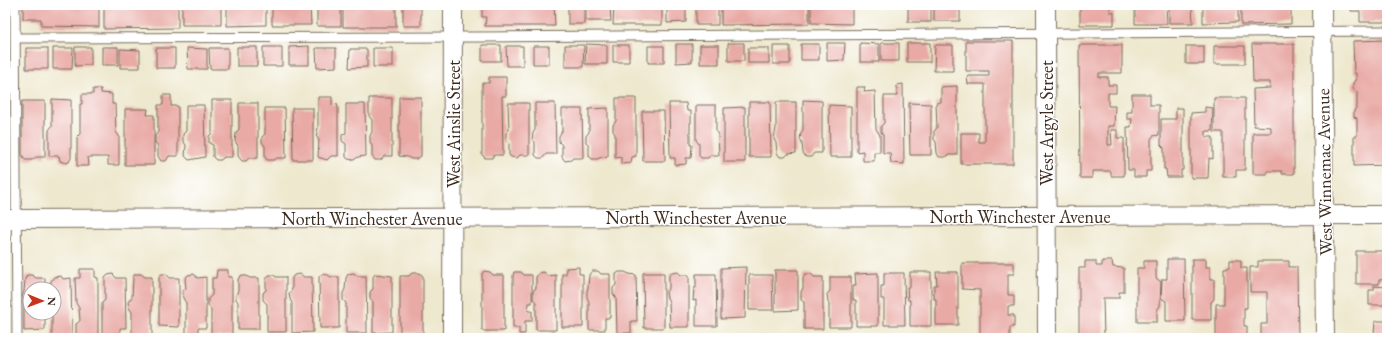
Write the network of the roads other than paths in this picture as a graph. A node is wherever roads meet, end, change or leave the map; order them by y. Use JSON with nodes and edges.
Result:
{"nodes":[{"id":1,"x":15,"y":5,"type":"edge"},
{"id":2,"x":453,"y":5,"type":"edge"},
{"id":3,"x":1046,"y":5,"type":"edge"},
{"id":4,"x":1322,"y":5,"type":"edge"},
{"id":5,"x":1322,"y":31,"type":"junction"},
{"id":6,"x":1387,"y":31,"type":"edge"},
{"id":7,"x":1046,"y":33,"type":"junction"},
{"id":8,"x":453,"y":37,"type":"junction"},
{"id":9,"x":15,"y":38,"type":"junction"},
{"id":10,"x":1387,"y":215,"type":"edge"},
{"id":11,"x":1047,"y":216,"type":"junction"},
{"id":12,"x":1324,"y":216,"type":"junction"},
{"id":13,"x":452,"y":218,"type":"junction"},
{"id":14,"x":10,"y":219,"type":"edge"},
{"id":15,"x":17,"y":338,"type":"edge"},
{"id":16,"x":452,"y":338,"type":"edge"},
{"id":17,"x":1047,"y":338,"type":"edge"},
{"id":18,"x":1325,"y":338,"type":"edge"}],
"edges":[{"from":1,"to":9,"type":"lane"},
{"from":2,"to":8,"type":"street","name":"West Ainslie Street"},
{"from":3,"to":7,"type":"street","name":"West Argyle Street"},
{"from":4,"to":5,"type":"street","name":"West Winnemac Avenue"},
{"from":5,"to":6,"type":"lane"},
{"from":5,"to":7,"type":"lane"},
{"from":5,"to":12,"type":"street","name":"West Winnemac Avenue"},
{"from":7,"to":8,"type":"lane"},
{"from":7,"to":11,"type":"street","name":"West Argyle Street"},
{"from":8,"to":9,"type":"lane"},
{"from":8,"to":13,"type":"street","name":"West Ainslie Street"},
{"from":9,"to":14,"type":"lane"},
{"from":10,"to":12,"type":"street","name":"North Winchester Avenue"},
{"from":11,"to":12,"type":"street","name":"North Winchester Avenue"},
{"from":11,"to":13,"type":"street","name":"North Winchester Avenue"},
{"from":11,"to":17,"type":"street","name":"West Argyle Street"},
{"from":12,"to":18,"type":"street","name":"West Winnemac Avenue"},
{"from":13,"to":14,"type":"street","name":"North Winchester Avenue"},
{"from":13,"to":16,"type":"street","name":"West Ainslie Street"},
{"from":14,"to":15,"type":"lane"}]}
